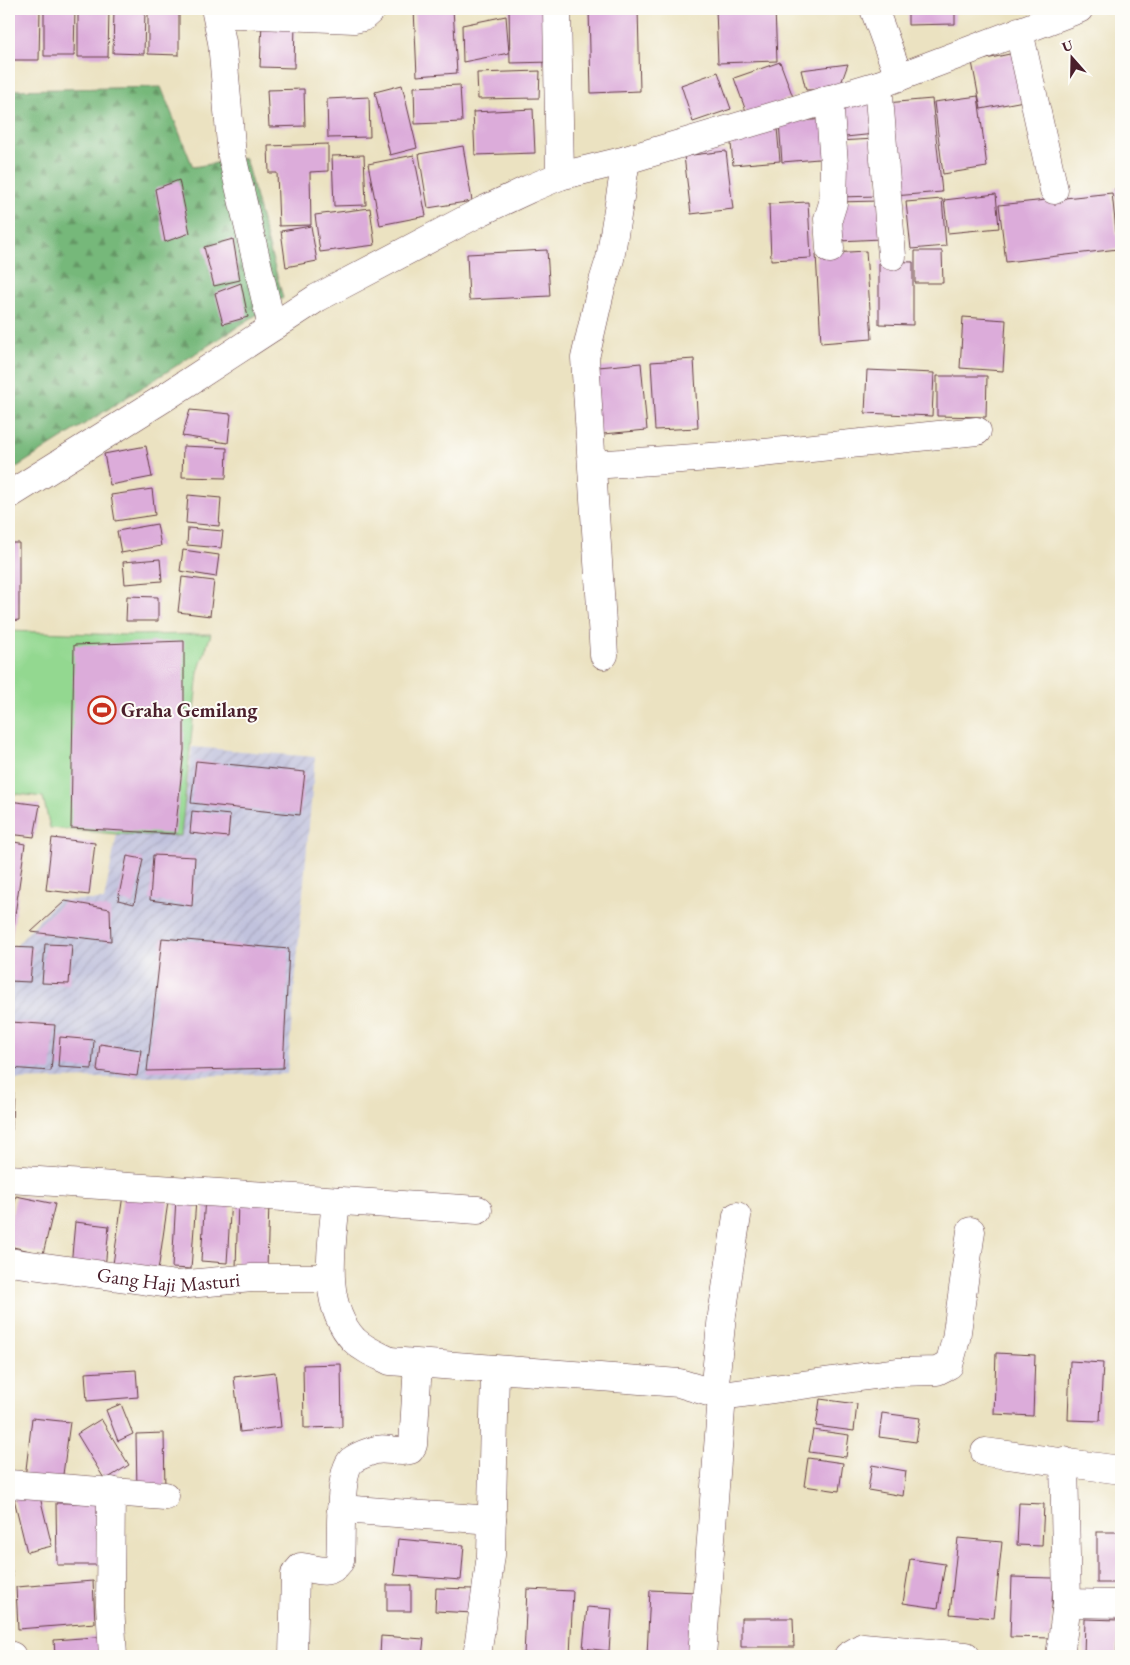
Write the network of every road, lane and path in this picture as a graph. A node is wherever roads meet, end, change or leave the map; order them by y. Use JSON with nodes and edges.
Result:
{"nodes":[{"id":1,"x":372,"y":9,"type":"edge"},
{"id":2,"x":557,"y":9,"type":"edge"},
{"id":3,"x":874,"y":9,"type":"edge"},
{"id":4,"x":1078,"y":9,"type":"edge"},
{"id":5,"x":1019,"y":31,"type":"junction"},
{"id":6,"x":889,"y":81,"type":"junction"},
{"id":7,"x":828,"y":99,"type":"junction"},
{"id":8,"x":626,"y":160,"type":"junction"},
{"id":9,"x":560,"y":176,"type":"junction"},
{"id":10,"x":1054,"y":190,"type":"dead end"},
{"id":11,"x":830,"y":249,"type":"dead end"},
{"id":12,"x":892,"y":256,"type":"dead end"},
{"id":13,"x":272,"y":327,"type":"junction"},
{"id":14,"x":977,"y":431,"type":"dead end"},
{"id":15,"x":593,"y":465,"type":"junction"},
{"id":16,"x":9,"y":495,"type":"edge"},
{"id":17,"x":604,"y":655,"type":"dead end"},
{"id":18,"x":9,"y":1179,"type":"edge"},
{"id":19,"x":336,"y":1201,"type":"junction"},
{"id":20,"x":478,"y":1210,"type":"dead end"},
{"id":21,"x":737,"y":1216,"type":"dead end"},
{"id":22,"x":971,"y":1231,"type":"dead end"},
{"id":23,"x":9,"y":1262,"type":"edge"},
{"id":24,"x":330,"y":1278,"type":"junction"},
{"id":25,"x":418,"y":1364,"type":"junction"},
{"id":26,"x":495,"y":1371,"type":"junction"},
{"id":27,"x":718,"y":1395,"type":"junction"},
{"id":28,"x":985,"y":1452,"type":"dead end"},
{"id":29,"x":1064,"y":1461,"type":"junction"},
{"id":30,"x":1121,"y":1470,"type":"edge"},
{"id":31,"x":9,"y":1484,"type":"edge"},
{"id":32,"x":111,"y":1491,"type":"junction"},
{"id":33,"x":165,"y":1496,"type":"dead end"},
{"id":34,"x":341,"y":1509,"type":"junction"},
{"id":35,"x":492,"y":1520,"type":"junction"},
{"id":36,"x":1067,"y":1603,"type":"junction"},
{"id":37,"x":1121,"y":1604,"type":"edge"},
{"id":38,"x":113,"y":1656,"type":"edge"},
{"id":39,"x":293,"y":1656,"type":"edge"},
{"id":40,"x":476,"y":1656,"type":"edge"},
{"id":41,"x":702,"y":1656,"type":"edge"},
{"id":42,"x":848,"y":1656,"type":"edge"},
{"id":43,"x":966,"y":1656,"type":"edge"},
{"id":44,"x":1060,"y":1656,"type":"edge"}],
"edges":[{"from":1,"to":13,"type":"street"},
{"from":2,"to":9,"type":"street"},
{"from":3,"to":6,"type":"street"},
{"from":4,"to":5,"type":"street"},
{"from":5,"to":6,"type":"street"},
{"from":5,"to":10,"type":"street"},
{"from":6,"to":7,"type":"street"},
{"from":6,"to":12,"type":"street"},
{"from":7,"to":8,"type":"street"},
{"from":7,"to":11,"type":"street"},
{"from":8,"to":9,"type":"street"},
{"from":8,"to":15,"type":"street"},
{"from":9,"to":13,"type":"street"},
{"from":13,"to":16,"type":"street"},
{"from":14,"to":15,"type":"street"},
{"from":15,"to":17,"type":"street"},
{"from":18,"to":19,"type":"street"},
{"from":19,"to":20,"type":"street"},
{"from":19,"to":24,"type":"street"},
{"from":21,"to":27,"type":"street"},
{"from":22,"to":27,"type":"street"},
{"from":23,"to":24,"type":"street","name":"Gang Haji Masturi"},
{"from":24,"to":25,"type":"street"},
{"from":25,"to":26,"type":"street"},
{"from":25,"to":34,"type":"street"},
{"from":26,"to":27,"type":"street"},
{"from":26,"to":35,"type":"street"},
{"from":27,"to":41,"type":"street"},
{"from":28,"to":29,"type":"street"},
{"from":29,"to":30,"type":"street"},
{"from":29,"to":36,"type":"street"},
{"from":31,"to":32,"type":"street"},
{"from":32,"to":33,"type":"street"},
{"from":32,"to":38,"type":"street"},
{"from":34,"to":35,"type":"street"},
{"from":34,"to":39,"type":"street"},
{"from":35,"to":40,"type":"street"},
{"from":36,"to":37,"type":"street"},
{"from":36,"to":44,"type":"street"},
{"from":42,"to":43,"type":"street"}]}
